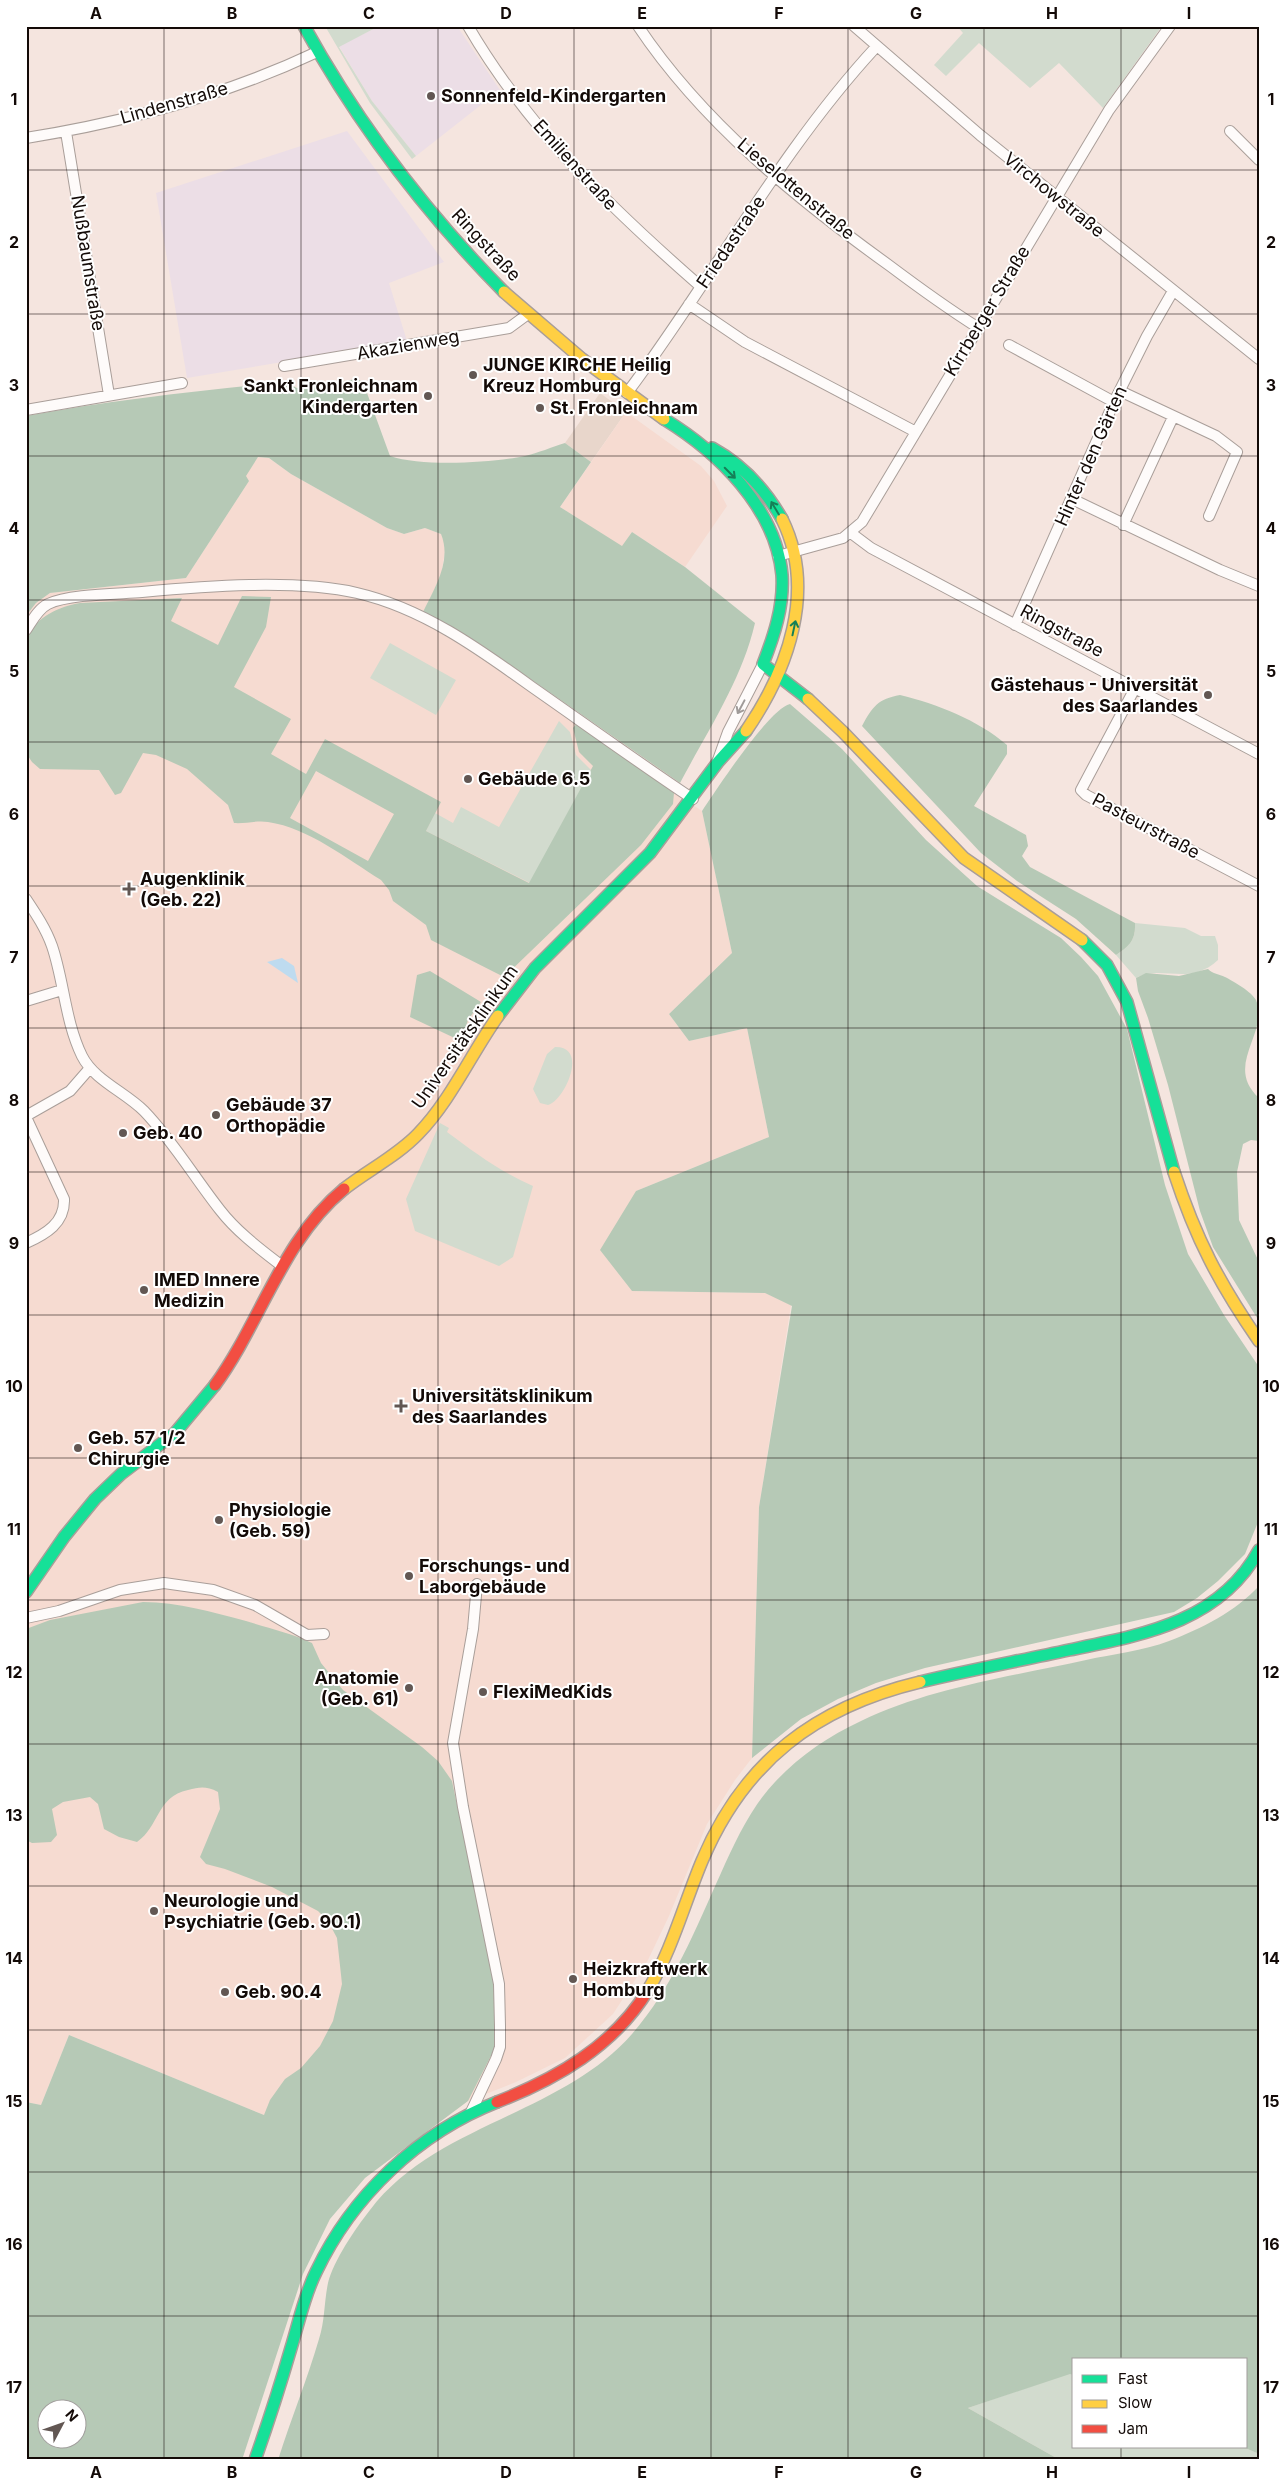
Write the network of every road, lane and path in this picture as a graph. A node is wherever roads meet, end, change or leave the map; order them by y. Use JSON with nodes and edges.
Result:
{"nodes":[{"id":1,"x":304,"y":26,"type":"edge"},
{"id":2,"x":468,"y":26,"type":"edge"},
{"id":3,"x":638,"y":26,"type":"edge"},
{"id":4,"x":854,"y":26,"type":"edge"},
{"id":5,"x":1170,"y":26,"type":"edge"},
{"id":6,"x":876,"y":47,"type":"junction"},
{"id":7,"x":317,"y":52,"type":"junction"},
{"id":8,"x":1230,"y":131,"type":"dead end"},
{"id":9,"x":66,"y":132,"type":"junction"},
{"id":10,"x":26,"y":138,"type":"edge"},
{"id":11,"x":1259,"y":160,"type":"edge"},
{"id":12,"x":776,"y":175,"type":"junction"},
{"id":13,"x":1056,"y":196,"type":"junction"},
{"id":14,"x":700,"y":286,"type":"junction"},
{"id":15,"x":1173,"y":291,"type":"junction"},
{"id":16,"x":689,"y":304,"type":"junction"},
{"id":17,"x":528,"y":314,"type":"junction"},
{"id":18,"x":977,"y":327,"type":"junction"},
{"id":19,"x":1010,"y":345,"type":"dead end"},
{"id":20,"x":1259,"y":359,"type":"edge"},
{"id":21,"x":284,"y":366,"type":"dead end"},
{"id":22,"x":182,"y":383,"type":"dead end"},
{"id":23,"x":1120,"y":391,"type":"junction"},
{"id":24,"x":627,"y":394,"type":"junction"},
{"id":25,"x":109,"y":395,"type":"junction"},
{"id":26,"x":1114,"y":402,"type":"junction"},
{"id":27,"x":26,"y":410,"type":"edge"},
{"id":28,"x":1173,"y":417,"type":"junction"},
{"id":29,"x":916,"y":432,"type":"junction"},
{"id":30,"x":694,"y":440,"type":"junction"},
{"id":31,"x":1072,"y":499,"type":"junction"},
{"id":32,"x":1209,"y":516,"type":"dead end"},
{"id":33,"x":1123,"y":525,"type":"junction"},
{"id":34,"x":851,"y":533,"type":"junction"},
{"id":35,"x":795,"y":552,"type":"junction"},
{"id":36,"x":778,"y":556,"type":"junction"},
{"id":37,"x":1259,"y":586,"type":"edge"},
{"id":38,"x":1015,"y":625,"type":"junction"},
{"id":39,"x":26,"y":630,"type":"edge"},
{"id":40,"x":763,"y":664,"type":"junction"},
{"id":41,"x":779,"y":674,"type":"junction"},
{"id":42,"x":1134,"y":690,"type":"junction"},
{"id":43,"x":1259,"y":754,"type":"edge"},
{"id":44,"x":718,"y":762,"type":"junction"},
{"id":45,"x":693,"y":799,"type":"junction"},
{"id":46,"x":1259,"y":886,"type":"edge"},
{"id":47,"x":26,"y":899,"type":"edge"},
{"id":48,"x":62,"y":990,"type":"junction"},
{"id":49,"x":26,"y":1001,"type":"edge"},
{"id":50,"x":90,"y":1068,"type":"junction"},
{"id":51,"x":26,"y":1116,"type":"edge"},
{"id":52,"x":26,"y":1243,"type":"edge"},
{"id":53,"x":282,"y":1266,"type":"junction"},
{"id":54,"x":1259,"y":1341,"type":"edge"},
{"id":55,"x":1259,"y":1550,"type":"edge"},
{"id":56,"x":477,"y":1584,"type":"dead end"},
{"id":57,"x":26,"y":1592,"type":"edge"},
{"id":58,"x":26,"y":1618,"type":"edge"},
{"id":59,"x":324,"y":1634,"type":"dead end"},
{"id":60,"x":471,"y":2112,"type":"junction"},
{"id":61,"x":255,"y":2460,"type":"edge"}],
"edges":[{"from":1,"to":7,"type":"street","name":"Ringstraße"},
{"from":2,"to":14,"type":"street","name":"Emilienstraße"},
{"from":3,"to":12,"type":"street","name":"Lieselottenstraße"},
{"from":4,"to":6,"type":"street","name":"Virchowstraße"},
{"from":5,"to":13,"type":"street","name":"Kirrberger Straße"},
{"from":6,"to":12,"type":"street","name":"Friedastraße"},
{"from":6,"to":13,"type":"street","name":"Virchowstraße"},
{"from":7,"to":9,"type":"street","name":"Lindenstraße"},
{"from":7,"to":17,"type":"street","name":"Ringstraße"},
{"from":8,"to":11,"type":"street"},
{"from":9,"to":10,"type":"street","name":"Lindenstraße"},
{"from":9,"to":25,"type":"street","name":"Nußbaumstraße"},
{"from":12,"to":14,"type":"street","name":"Friedastraße"},
{"from":12,"to":18,"type":"street","name":"Lieselottenstraße"},
{"from":13,"to":15,"type":"street","name":"Virchowstraße"},
{"from":13,"to":18,"type":"street","name":"Kirrberger Straße"},
{"from":14,"to":16,"type":"street","name":"Friedastraße"},
{"from":15,"to":20,"type":"street","name":"Virchowstraße"},
{"from":15,"to":23,"type":"street","name":"Hinter den Gärten"},
{"from":16,"to":24,"type":"street","name":"Friedastraße"},
{"from":16,"to":29,"type":"street"},
{"from":17,"to":21,"type":"street","name":"Akazienweg"},
{"from":17,"to":24,"type":"street","name":"Ringstraße"},
{"from":18,"to":29,"type":"street","name":"Kirrberger Straße"},
{"from":19,"to":26,"type":"street"},
{"from":22,"to":25,"type":"street"},
{"from":23,"to":26,"type":"street","name":"Hinter den Gärten"},
{"from":23,"to":28,"type":"street"},
{"from":24,"to":30,"type":"street","name":"Ringstraße"},
{"from":25,"to":27,"type":"street"},
{"from":26,"to":31,"type":"street","name":"Hinter den Gärten"},
{"from":28,"to":32,"type":"street"},
{"from":28,"to":33,"type":"street"},
{"from":29,"to":34,"type":"street","name":"Kirrberger Straße"},
{"from":35,"to":30,"type":"street","name":"Ringstraße","one_way":true},
{"from":30,"to":36,"type":"street","name":"Ringstraße","one_way":true},
{"from":31,"to":33,"type":"street"},
{"from":31,"to":38,"type":"street","name":"Hinter den Gärten"},
{"from":33,"to":37,"type":"street"},
{"from":34,"to":35,"type":"street","name":"Kirrberger Straße"},
{"from":34,"to":38,"type":"street","name":"Ringstraße"},
{"from":35,"to":36,"type":"street","name":"Kirrberger Straße"},
{"from":41,"to":35,"type":"street","name":"Ringstraße","one_way":true},
{"from":36,"to":40,"type":"street","name":"Ringstraße"},
{"from":38,"to":42,"type":"street","name":"Ringstraße"},
{"from":39,"to":45,"type":"street"},
{"from":40,"to":41,"type":"street"},
{"from":40,"to":44,"type":"street","one_way":true},
{"from":41,"to":44,"type":"street","name":"Ringstraße"},
{"from":41,"to":54,"type":"street"},
{"from":42,"to":43,"type":"street","name":"Ringstraße"},
{"from":42,"to":46,"type":"street","name":"Pasteurstraße"},
{"from":44,"to":45,"type":"street","name":"Universitätsklinikum"},
{"from":45,"to":53,"type":"street","name":"Universitätsklinikum"},
{"from":47,"to":48,"type":"street"},
{"from":48,"to":49,"type":"street"},
{"from":48,"to":50,"type":"street"},
{"from":50,"to":51,"type":"street"},
{"from":50,"to":53,"type":"street"},
{"from":51,"to":52,"type":"street"},
{"from":53,"to":57,"type":"street","name":"Universitätsklinikum"},
{"from":55,"to":60,"type":"street"},
{"from":56,"to":60,"type":"street"},
{"from":58,"to":59,"type":"street"},
{"from":60,"to":61,"type":"street"}]}
